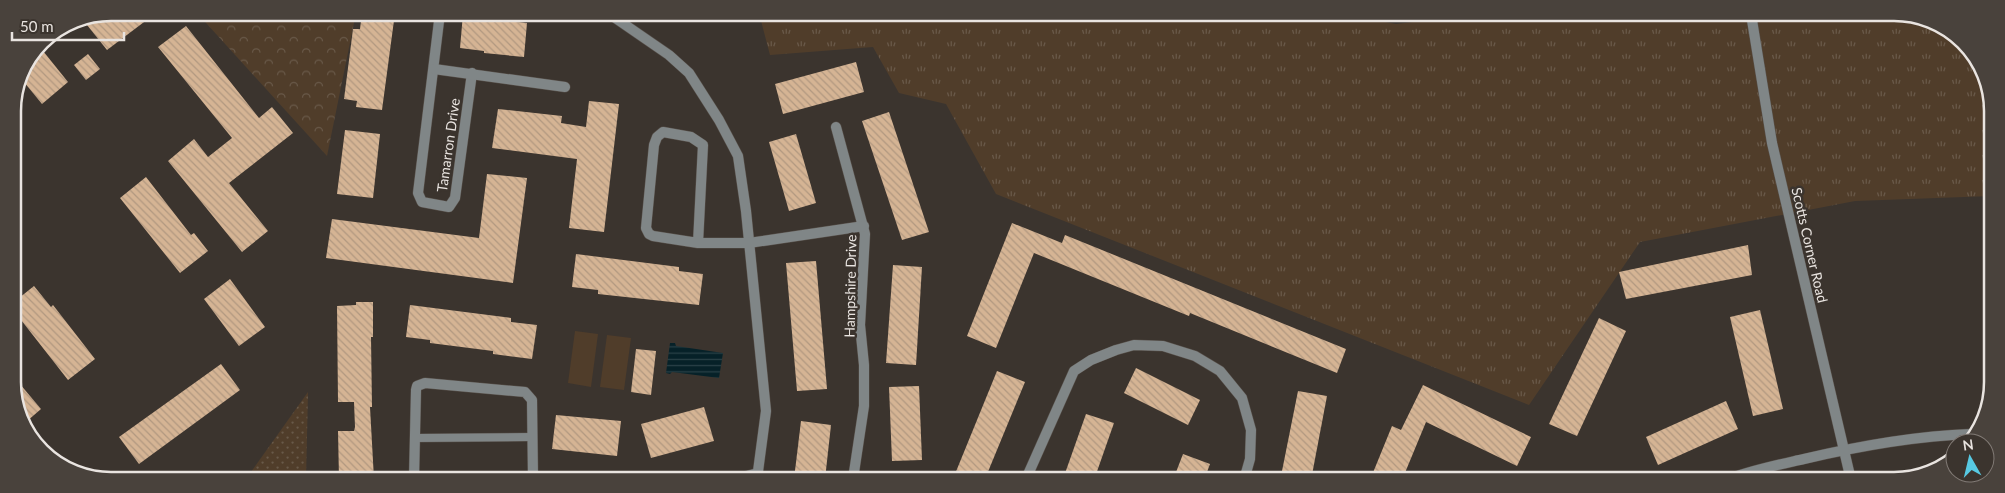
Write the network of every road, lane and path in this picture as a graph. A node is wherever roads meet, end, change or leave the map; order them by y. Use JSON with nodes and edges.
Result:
{"nodes":[{"id":1,"x":439,"y":21,"type":"edge"},
{"id":2,"x":619,"y":21,"type":"edge"},
{"id":3,"x":1752,"y":21,"type":"edge"},
{"id":4,"x":434,"y":70,"type":"junction"},
{"id":5,"x":472,"y":73,"type":"junction"},
{"id":6,"x":565,"y":87,"type":"dead end"},
{"id":7,"x":836,"y":127,"type":"dead end"},
{"id":8,"x":864,"y":226,"type":"junction"},
{"id":9,"x":698,"y":243,"type":"junction"},
{"id":10,"x":749,"y":243,"type":"junction"},
{"id":11,"x":1945,"y":435,"type":"edge"},
{"id":12,"x":532,"y":437,"type":"junction"},
{"id":13,"x":415,"y":438,"type":"junction"},
{"id":14,"x":1844,"y":450,"type":"junction"},
{"id":15,"x":414,"y":472,"type":"edge"},
{"id":16,"x":532,"y":472,"type":"edge"},
{"id":17,"x":758,"y":472,"type":"edge"},
{"id":18,"x":854,"y":472,"type":"edge"},
{"id":19,"x":1030,"y":472,"type":"edge"},
{"id":20,"x":1246,"y":472,"type":"edge"},
{"id":21,"x":1744,"y":472,"type":"edge"},
{"id":22,"x":1849,"y":472,"type":"edge"}],
"edges":[{"from":1,"to":4,"type":"street","name":"Tamarron Drive"},
{"from":2,"to":10,"type":"street"},
{"from":3,"to":14,"type":"street","name":"Scotts Corner Road"},
{"from":4,"to":5,"type":"street"},
{"from":4,"to":5,"type":"street","name":"Tamarron Drive"},
{"from":5,"to":6,"type":"street"},
{"from":7,"to":8,"type":"street","name":"Hampshire Drive"},
{"from":8,"to":10,"type":"street"},
{"from":8,"to":18,"type":"street","name":"Hampshire Drive"},
{"from":9,"to":9,"type":"street"},
{"from":9,"to":10,"type":"street"},
{"from":10,"to":17,"type":"street"},
{"from":11,"to":14,"type":"street"},
{"from":12,"to":13,"type":"lane"},
{"from":12,"to":13,"type":"street"},
{"from":12,"to":16,"type":"street"},
{"from":13,"to":15,"type":"street"},
{"from":14,"to":21,"type":"street"},
{"from":14,"to":22,"type":"street","name":"Scotts Corner Road"},
{"from":19,"to":20,"type":"street"}]}
